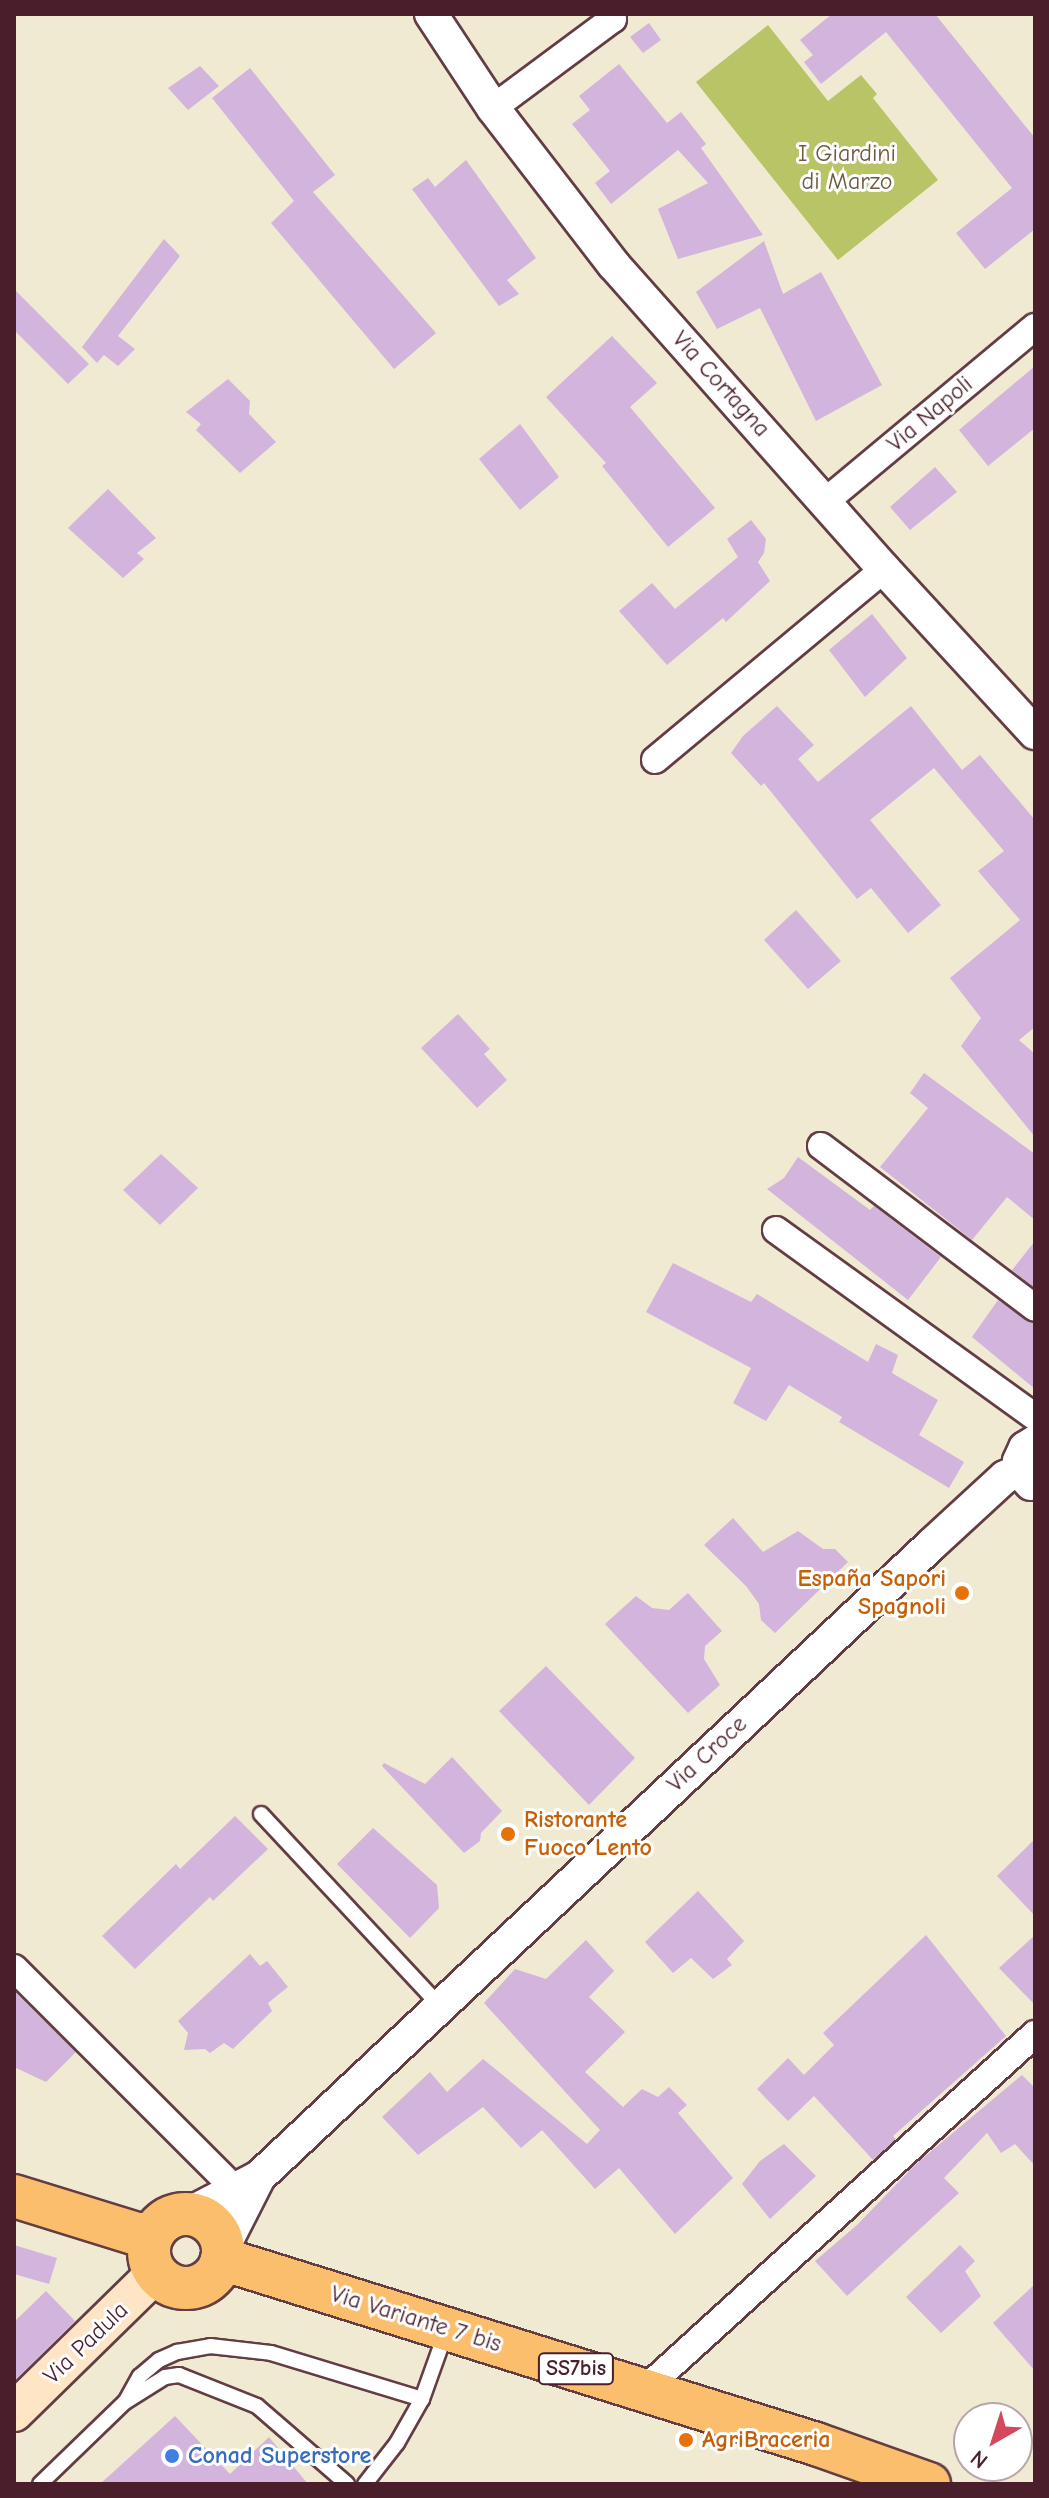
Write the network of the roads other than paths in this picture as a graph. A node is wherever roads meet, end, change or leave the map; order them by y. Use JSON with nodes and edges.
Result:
{"nodes":[{"id":1,"x":431,"y":14,"type":"edge"},
{"id":2,"x":610,"y":14,"type":"edge"},
{"id":3,"x":493,"y":108,"type":"junction"},
{"id":4,"x":1035,"y":327,"type":"edge"},
{"id":5,"x":826,"y":501,"type":"junction"},
{"id":6,"x":884,"y":569,"type":"junction"},
{"id":7,"x":1035,"y":733,"type":"edge"},
{"id":8,"x":655,"y":760,"type":"dead end"},
{"id":9,"x":821,"y":1146,"type":"dead end"},
{"id":10,"x":776,"y":1230,"type":"dead end"},
{"id":11,"x":1035,"y":1308,"type":"edge"},
{"id":12,"x":1035,"y":1417,"type":"edge"},
{"id":13,"x":1035,"y":1442,"type":"edge"},
{"id":14,"x":1028,"y":1478,"type":"edge"},
{"id":15,"x":261,"y":1814,"type":"dead end"},
{"id":16,"x":14,"y":1968,"type":"edge"},
{"id":17,"x":439,"y":2005,"type":"junction"},
{"id":18,"x":1035,"y":2034,"type":"edge"},
{"id":19,"x":247,"y":2183,"type":"junction"},
{"id":20,"x":14,"y":2196,"type":"edge"},
{"id":21,"x":188,"y":2214,"type":"junction"},
{"id":22,"x":154,"y":2253,"type":"junction"},
{"id":23,"x":222,"y":2254,"type":"junction"},
{"id":24,"x":447,"y":2328,"type":"junction"},
{"id":25,"x":644,"y":2390,"type":"junction"},
{"id":26,"x":422,"y":2399,"type":"junction"},
{"id":27,"x":125,"y":2402,"type":"junction"},
{"id":28,"x":14,"y":2412,"type":"edge"},
{"id":29,"x":40,"y":2484,"type":"edge"},
{"id":30,"x":347,"y":2484,"type":"edge"},
{"id":31,"x":365,"y":2484,"type":"edge"},
{"id":32,"x":929,"y":2484,"type":"edge"}],
"edges":[{"from":1,"to":3,"type":"street","name":"Via Cortagna"},
{"from":2,"to":3,"type":"street"},
{"from":3,"to":5,"type":"street","name":"Via Cortagna"},
{"from":4,"to":5,"type":"street","name":"Via Napoli"},
{"from":5,"to":6,"type":"street","name":"Via Cortagna"},
{"from":6,"to":7,"type":"street","name":"Via Cortagna"},
{"from":6,"to":8,"type":"street"},
{"from":9,"to":11,"type":"street"},
{"from":10,"to":12,"type":"street"},
{"from":13,"to":14,"type":"street"},
{"from":14,"to":17,"type":"street","name":"Via Croce"},
{"from":15,"to":17,"type":"lane"},
{"from":16,"to":19,"type":"street"},
{"from":17,"to":19,"type":"street","name":"Via Croce"},
{"from":18,"to":25,"type":"street"},
{"from":19,"to":21,"type":"street","name":"Via Croce"},
{"from":19,"to":23,"type":"street","name":"Via Croce"},
{"from":20,"to":22,"type":"main road"},
{"from":21,"to":22,"type":"main road"},
{"from":21,"to":23,"type":"main road"},
{"from":22,"to":23,"type":"main road"},
{"from":22,"to":28,"type":"main road","name":"Via Padula"},
{"from":23,"to":24,"type":"main road","name":"Via Variante 7 bis","number":"SS7bis"},
{"from":24,"to":25,"type":"main road","name":"Via Variante 7 bis","number":"SS7bis"},
{"from":24,"to":26,"type":"lane"},
{"from":25,"to":32,"type":"main road","name":"Via Variante 7 bis","number":"SS7bis"},
{"from":26,"to":27,"type":"lane"},
{"from":26,"to":31,"type":"lane"},
{"from":27,"to":29,"type":"lane"},
{"from":27,"to":30,"type":"lane"}]}
